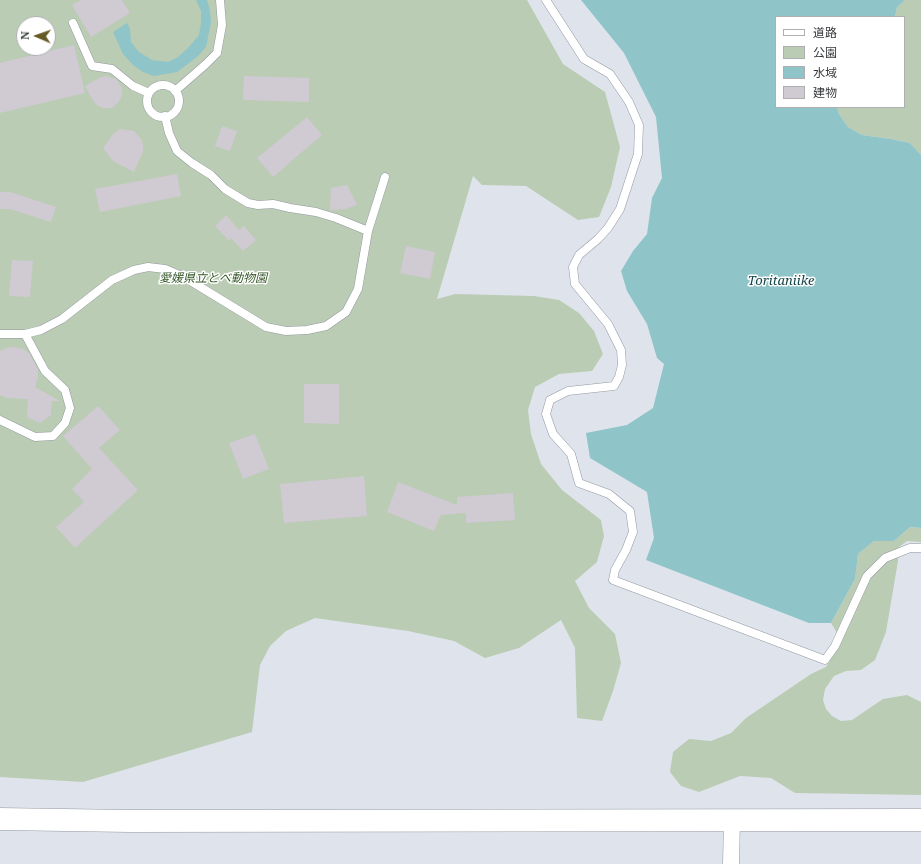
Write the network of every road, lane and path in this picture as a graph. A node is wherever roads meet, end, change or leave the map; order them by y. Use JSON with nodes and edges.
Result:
{"nodes":[{"id":1,"x":220,"y":0,"type":"edge"},
{"id":2,"x":546,"y":0,"type":"edge"},
{"id":3,"x":73,"y":23,"type":"dead end"},
{"id":4,"x":175,"y":91,"type":"junction"},
{"id":5,"x":149,"y":93,"type":"junction"},
{"id":6,"x":166,"y":116,"type":"junction"},
{"id":7,"x":385,"y":177,"type":"dead end"},
{"id":8,"x":368,"y":231,"type":"junction"},
{"id":9,"x":0,"y":334,"type":"edge"},
{"id":10,"x":25,"y":334,"type":"junction"},
{"id":11,"x":0,"y":420,"type":"edge"},
{"id":12,"x":921,"y":548,"type":"edge"},
{"id":13,"x":0,"y":819,"type":"edge"},
{"id":14,"x":732,"y":820,"type":"junction"},
{"id":15,"x":921,"y":820,"type":"edge"},
{"id":16,"x":732,"y":864,"type":"edge"}],
"edges":[{"from":1,"to":4,"type":"lane"},
{"from":2,"to":12,"type":"lane"},
{"from":3,"to":5,"type":"lane"},
{"from":4,"to":5,"type":"lane"},
{"from":4,"to":6,"type":"lane"},
{"from":5,"to":6,"type":"lane"},
{"from":6,"to":8,"type":"lane"},
{"from":7,"to":8,"type":"lane"},
{"from":8,"to":10,"type":"lane"},
{"from":9,"to":10,"type":"lane"},
{"from":10,"to":11,"type":"lane"},
{"from":13,"to":14,"type":"street"},
{"from":14,"to":15,"type":"street"},
{"from":14,"to":16,"type":"street"}]}
